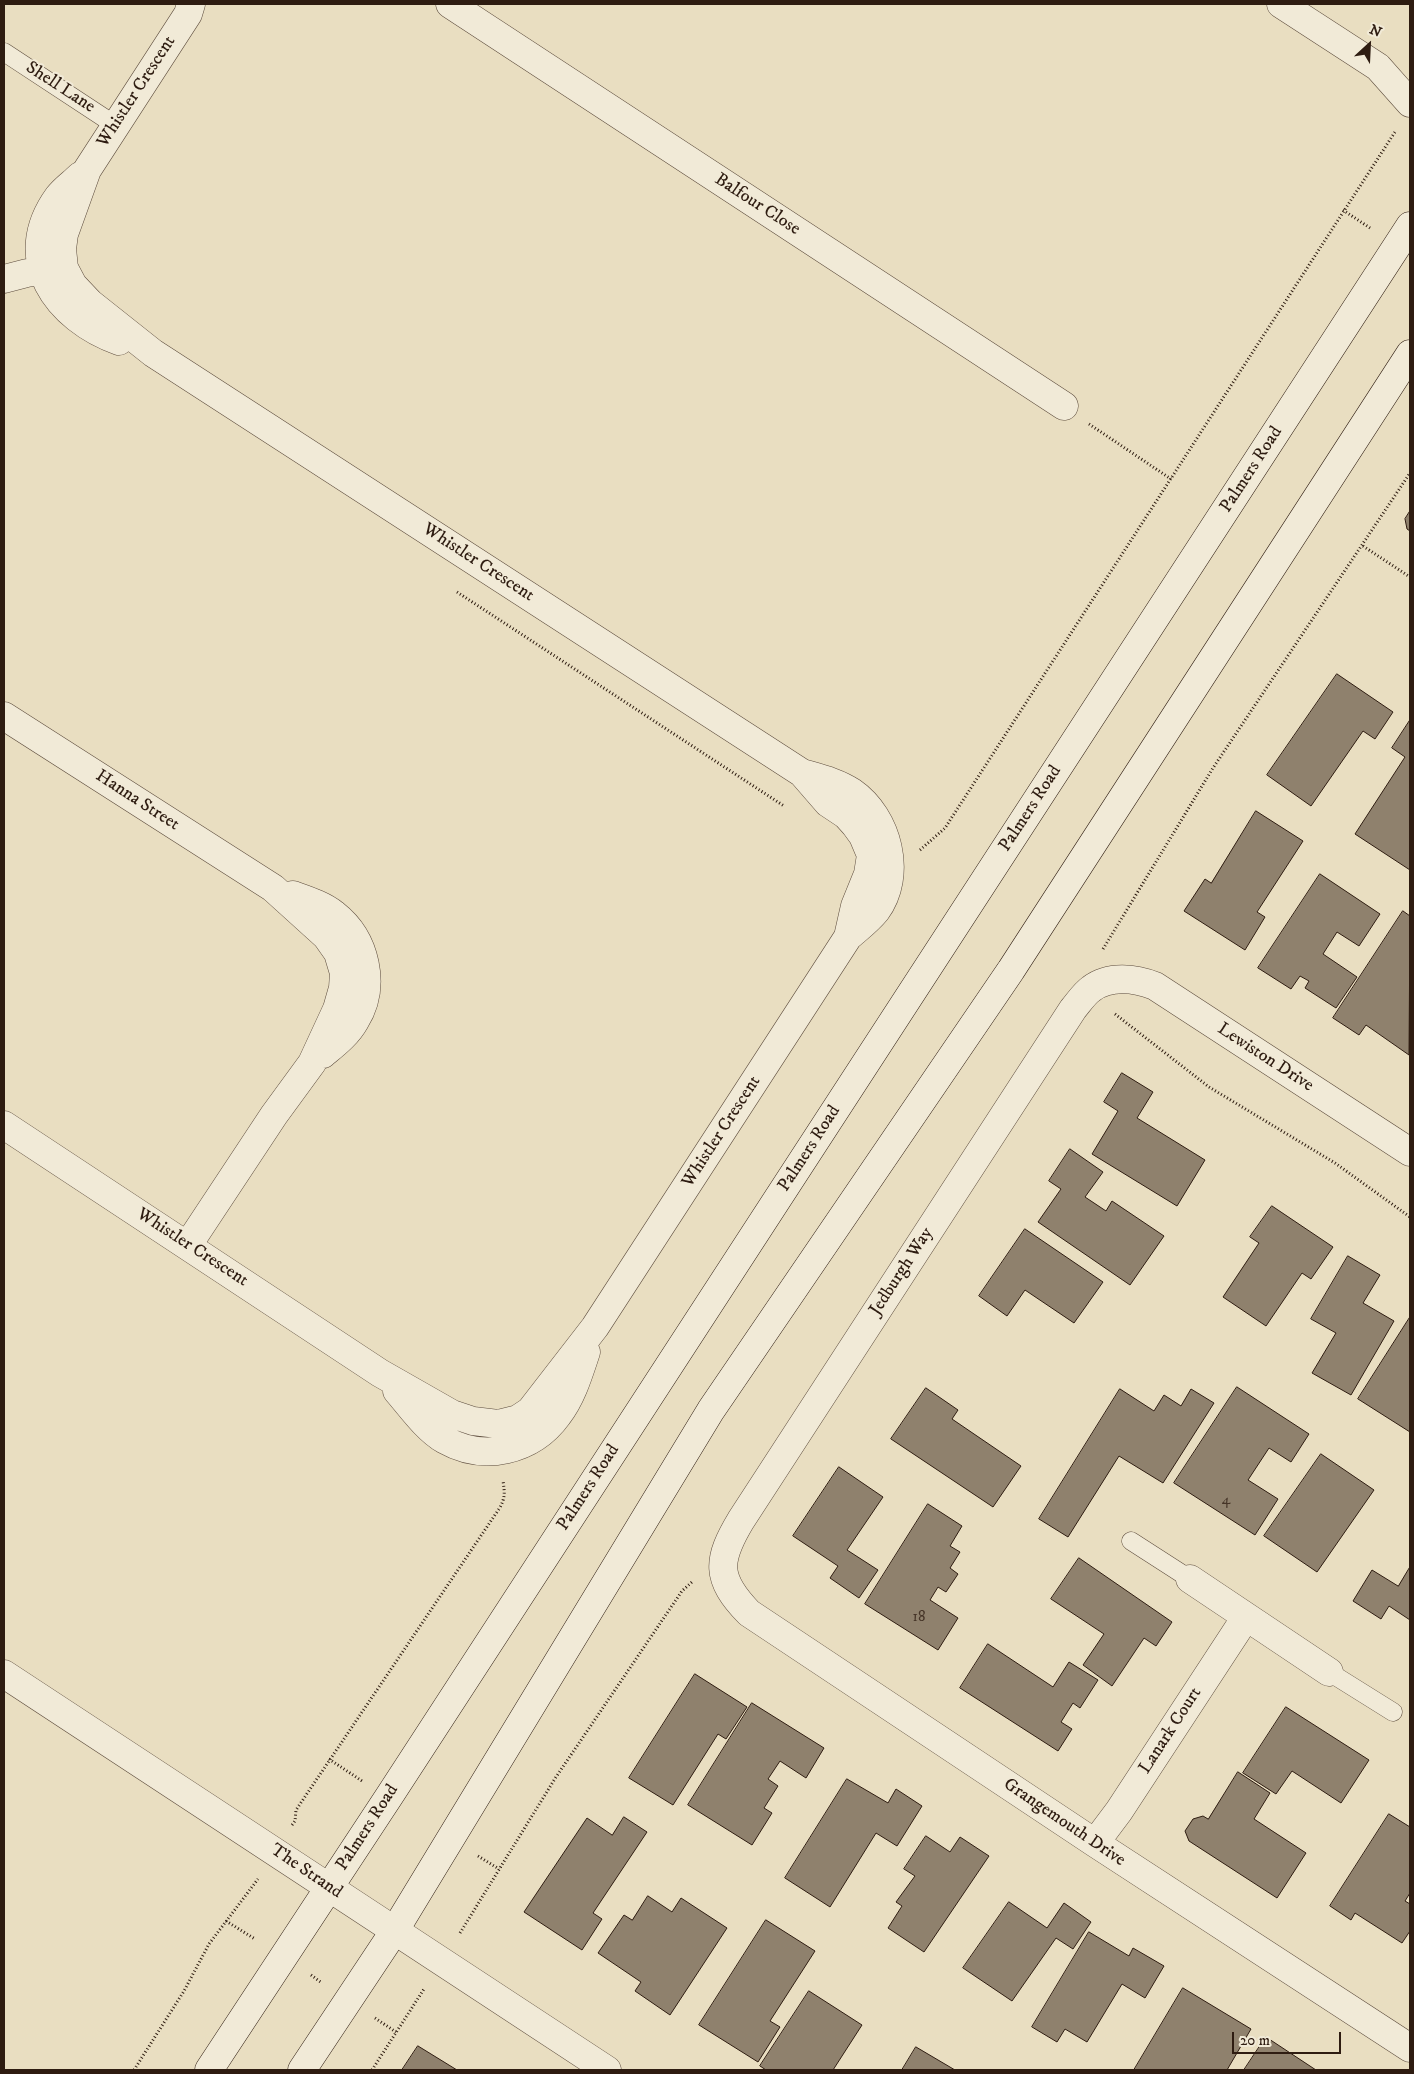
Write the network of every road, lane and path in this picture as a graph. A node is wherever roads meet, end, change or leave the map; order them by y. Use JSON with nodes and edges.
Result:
{"nodes":[{"id":1,"x":450,"y":4,"type":"edge"},
{"id":2,"x":1281,"y":4,"type":"edge"},
{"id":3,"x":193,"y":7,"type":"edge"},
{"id":4,"x":4,"y":52,"type":"edge"},
{"id":5,"x":1378,"y":67,"type":"junction"},
{"id":6,"x":1410,"y":76,"type":"edge"},
{"id":7,"x":1410,"y":102,"type":"edge"},
{"id":8,"x":115,"y":125,"type":"junction"},
{"id":9,"x":1397,"y":129,"type":"dead end"},
{"id":10,"x":1410,"y":226,"type":"edge"},
{"id":11,"x":53,"y":270,"type":"junction"},
{"id":12,"x":4,"y":279,"type":"edge"},
{"id":13,"x":1410,"y":354,"type":"edge"},
{"id":14,"x":1064,"y":406,"type":"joint"},
{"id":15,"x":1410,"y":473,"type":"edge"},
{"id":16,"x":1171,"y":479,"type":"junction"},
{"id":17,"x":1363,"y":546,"type":"junction"},
{"id":18,"x":1410,"y":577,"type":"edge"},
{"id":19,"x":4,"y":716,"type":"edge"},
{"id":20,"x":918,"y":851,"type":"dead end"},
{"id":21,"x":1103,"y":984,"type":"junction"},
{"id":22,"x":4,"y":1125,"type":"edge"},
{"id":23,"x":1410,"y":1152,"type":"edge"},
{"id":24,"x":1410,"y":1217,"type":"edge"},
{"id":25,"x":188,"y":1245,"type":"junction"},
{"id":26,"x":595,"y":1327,"type":"junction"},
{"id":27,"x":380,"y":1373,"type":"junction"},
{"id":28,"x":498,"y":1451,"type":"junction"},
{"id":29,"x":1131,"y":1541,"type":"dead end"},
{"id":30,"x":1190,"y":1579,"type":"joint"},
{"id":31,"x":726,"y":1580,"type":"junction"},
{"id":32,"x":1246,"y":1618,"type":"junction"},
{"id":33,"x":1329,"y":1672,"type":"joint"},
{"id":34,"x":4,"y":1674,"type":"edge"},
{"id":35,"x":1393,"y":1712,"type":"dead end"},
{"id":36,"x":296,"y":1810,"type":"dead end"},
{"id":37,"x":1095,"y":1843,"type":"junction"},
{"id":38,"x":328,"y":1888,"type":"junction"},
{"id":39,"x":251,"y":1890,"type":"dead end"},
{"id":40,"x":466,"y":1924,"type":"dead end"},
{"id":41,"x":395,"y":1930,"type":"junction"},
{"id":42,"x":418,"y":1999,"type":"dead end"},
{"id":43,"x":1410,"y":2048,"type":"edge"},
{"id":44,"x":134,"y":2070,"type":"edge"},
{"id":45,"x":208,"y":2070,"type":"edge"},
{"id":46,"x":302,"y":2070,"type":"edge"},
{"id":47,"x":372,"y":2070,"type":"edge"},
{"id":48,"x":607,"y":2070,"type":"edge"}],
"edges":[{"from":1,"to":14,"type":"street","name":"Balfour Close"},
{"from":2,"to":5,"type":"street"},
{"from":3,"to":8,"type":"street","name":"Whistler Crescent"},
{"from":4,"to":8,"type":"lane","name":"Shell Lane"},
{"from":5,"to":6,"type":"street"},
{"from":5,"to":7,"type":"street"},
{"from":8,"to":11,"type":"street","name":"Whistler Crescent"},
{"from":9,"to":16,"type":"path"},
{"from":10,"to":38,"type":"street","name":"Palmers Road"},
{"from":11,"to":12,"type":"street"},
{"from":11,"to":26,"type":"street","name":"Whistler Crescent"},
{"from":13,"to":41,"type":"street"},
{"from":14,"to":16,"type":"path"},
{"from":15,"to":17,"type":"path"},
{"from":16,"to":20,"type":"path"},
{"from":17,"to":18,"type":"path"},
{"from":17,"to":21,"type":"path"},
{"from":19,"to":25,"type":"street","name":"Hanna Street"},
{"from":21,"to":23,"type":"street","name":"Lewiston Drive"},
{"from":21,"to":24,"type":"path"},
{"from":21,"to":31,"type":"street","name":"Jedburgh Way"},
{"from":22,"to":25,"type":"street","name":"Whistler Crescent"},
{"from":25,"to":27,"type":"street","name":"Whistler Crescent"},
{"from":26,"to":27,"type":"street","name":"Whistler Crescent"},
{"from":26,"to":28,"type":"street","name":"Whistler Crescent"},
{"from":27,"to":28,"type":"street","name":"Whistler Crescent"},
{"from":28,"to":36,"type":"path"},
{"from":29,"to":30,"type":"lane"},
{"from":30,"to":32,"type":"street"},
{"from":31,"to":37,"type":"street","name":"Grangemouth Drive"},
{"from":31,"to":40,"type":"path"},
{"from":32,"to":33,"type":"street"},
{"from":32,"to":37,"type":"street","name":"Lanark Court"},
{"from":33,"to":35,"type":"lane"},
{"from":34,"to":38,"type":"street","name":"The Strand"},
{"from":37,"to":43,"type":"street","name":"Grangemouth Drive"},
{"from":38,"to":41,"type":"street","name":"The Strand"},
{"from":38,"to":45,"type":"street","name":"Palmers Road"},
{"from":39,"to":44,"type":"path"},
{"from":41,"to":46,"type":"street"},
{"from":41,"to":48,"type":"street","name":"The Strand"},
{"from":42,"to":47,"type":"path"}]}
